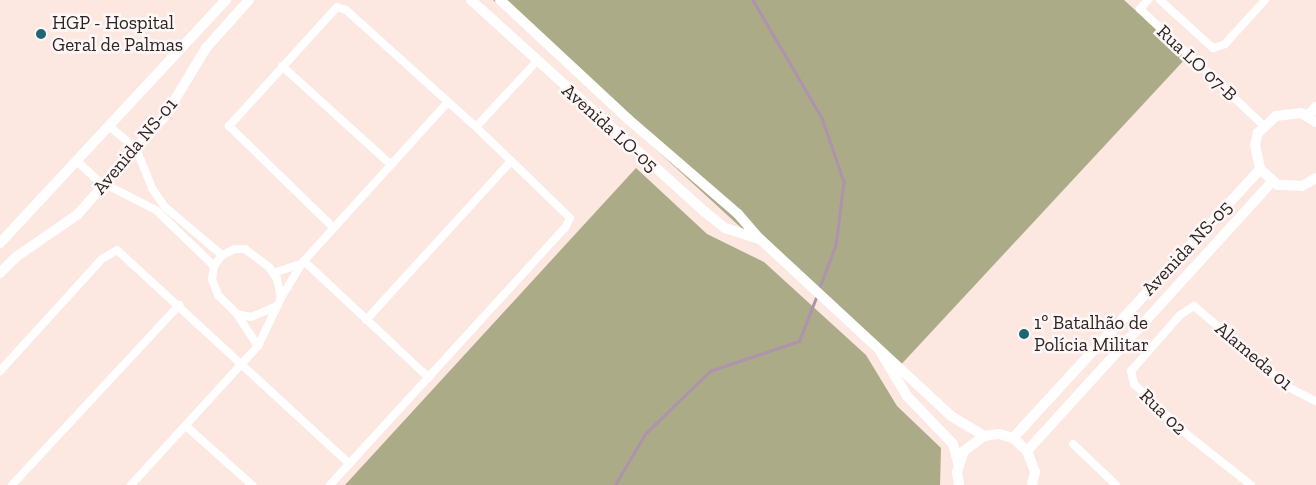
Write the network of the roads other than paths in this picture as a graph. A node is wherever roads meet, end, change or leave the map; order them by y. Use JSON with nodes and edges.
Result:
{"nodes":[{"id":1,"x":226,"y":0,"type":"edge"},
{"id":2,"x":250,"y":0,"type":"edge"},
{"id":3,"x":471,"y":0,"type":"edge"},
{"id":4,"x":500,"y":0,"type":"edge"},
{"id":5,"x":1148,"y":0,"type":"edge"},
{"id":6,"x":1160,"y":0,"type":"edge"},
{"id":7,"x":1266,"y":0,"type":"edge"},
{"id":8,"x":537,"y":61,"type":"junction"},
{"id":9,"x":282,"y":66,"type":"junction"},
{"id":10,"x":448,"y":102,"type":"junction"},
{"id":11,"x":1316,"y":107,"type":"edge"},
{"id":12,"x":1312,"y":119,"type":"edge"},
{"id":13,"x":1264,"y":126,"type":"junction"},
{"id":14,"x":110,"y":127,"type":"junction"},
{"id":15,"x":476,"y":127,"type":"junction"},
{"id":16,"x":136,"y":148,"type":"junction"},
{"id":17,"x":512,"y":161,"type":"junction"},
{"id":18,"x":78,"y":162,"type":"junction"},
{"id":19,"x":390,"y":164,"type":"junction"},
{"id":20,"x":1260,"y":169,"type":"junction"},
{"id":21,"x":1272,"y":181,"type":"junction"},
{"id":22,"x":1315,"y":181,"type":"edge"},
{"id":23,"x":105,"y":184,"type":"junction"},
{"id":24,"x":333,"y":227,"type":"junction"},
{"id":25,"x":760,"y":239,"type":"junction"},
{"id":26,"x":0,"y":243,"type":"edge"},
{"id":27,"x":222,"y":256,"type":"junction"},
{"id":28,"x":303,"y":262,"type":"junction"},
{"id":29,"x":214,"y":266,"type":"junction"},
{"id":30,"x":0,"y":273,"type":"edge"},
{"id":31,"x":273,"y":273,"type":"junction"},
{"id":32,"x":281,"y":298,"type":"junction"},
{"id":33,"x":179,"y":305,"type":"junction"},
{"id":34,"x":277,"y":306,"type":"junction"},
{"id":35,"x":1194,"y":306,"type":"joint"},
{"id":36,"x":238,"y":314,"type":"junction"},
{"id":37,"x":366,"y":320,"type":"junction"},
{"id":38,"x":258,"y":346,"type":"junction"},
{"id":39,"x":879,"y":348,"type":"junction"},
{"id":40,"x":243,"y":362,"type":"junction"},
{"id":41,"x":0,"y":371,"type":"edge"},
{"id":42,"x":429,"y":378,"type":"junction"},
{"id":43,"x":1316,"y":401,"type":"edge"},
{"id":44,"x":186,"y":426,"type":"junction"},
{"id":45,"x":984,"y":436,"type":"junction"},
{"id":46,"x":1013,"y":438,"type":"junction"},
{"id":47,"x":1073,"y":444,"type":"dead end"},
{"id":48,"x":1028,"y":451,"type":"junction"},
{"id":49,"x":958,"y":463,"type":"junction"},
{"id":50,"x":350,"y":464,"type":"junction"},
{"id":51,"x":12,"y":485,"type":"edge"},
{"id":52,"x":131,"y":485,"type":"edge"},
{"id":53,"x":252,"y":485,"type":"edge"},
{"id":54,"x":330,"y":485,"type":"edge"},
{"id":55,"x":959,"y":485,"type":"edge"},
{"id":56,"x":1032,"y":485,"type":"edge"},
{"id":57,"x":1116,"y":485,"type":"edge"},
{"id":58,"x":1251,"y":485,"type":"edge"}],
"edges":[{"from":1,"to":14,"type":"street","name":"Avenida NS-01"},
{"from":2,"to":16,"type":"street","name":"Avenida NS-01"},
{"from":3,"to":8,"type":"street","name":"Avenida LO-05"},
{"from":4,"to":25,"type":"street","name":"Avenida LO-05"},
{"from":5,"to":13,"type":"street","name":"Rua LO 07-B"},
{"from":6,"to":7,"type":"street"},
{"from":8,"to":15,"type":"street"},
{"from":8,"to":25,"type":"street","name":"Avenida LO-05"},
{"from":9,"to":10,"type":"street"},
{"from":9,"to":19,"type":"street"},
{"from":9,"to":24,"type":"street"},
{"from":10,"to":15,"type":"street"},
{"from":10,"to":19,"type":"street"},
{"from":11,"to":12,"type":"street"},
{"from":12,"to":13,"type":"street"},
{"from":13,"to":20,"type":"street"},
{"from":14,"to":16,"type":"street"},
{"from":14,"to":18,"type":"street","name":"Avenida NS-01"},
{"from":15,"to":17,"type":"street"},
{"from":16,"to":23,"type":"street","name":"Avenida NS-01"},
{"from":16,"to":27,"type":"street"},
{"from":17,"to":37,"type":"street"},
{"from":17,"to":42,"type":"street"},
{"from":18,"to":23,"type":"street"},
{"from":18,"to":26,"type":"street","name":"Avenida NS-01"},
{"from":19,"to":24,"type":"street"},
{"from":20,"to":21,"type":"street"},
{"from":20,"to":46,"type":"street","name":"Avenida NS-05"},
{"from":21,"to":22,"type":"street"},
{"from":21,"to":48,"type":"street","name":"Avenida NS-05"},
{"from":23,"to":29,"type":"street"},
{"from":23,"to":30,"type":"street","name":"Avenida NS-01"},
{"from":24,"to":28,"type":"street"},
{"from":25,"to":39,"type":"street","name":"Avenida LO-05"},
{"from":27,"to":29,"type":"street"},
{"from":27,"to":31,"type":"street"},
{"from":28,"to":31,"type":"street"},
{"from":28,"to":32,"type":"street"},
{"from":28,"to":37,"type":"street"},
{"from":29,"to":36,"type":"street"},
{"from":31,"to":32,"type":"street"},
{"from":32,"to":34,"type":"street"},
{"from":33,"to":40,"type":"street"},
{"from":33,"to":41,"type":"street"},
{"from":33,"to":51,"type":"street"},
{"from":34,"to":36,"type":"street"},
{"from":34,"to":38,"type":"street"},
{"from":35,"to":43,"type":"street","name":"Alameda 01"},
{"from":35,"to":58,"type":"street","name":"Rua 02"},
{"from":36,"to":38,"type":"street"},
{"from":37,"to":42,"type":"street"},
{"from":38,"to":40,"type":"street"},
{"from":39,"to":45,"type":"street","name":"Avenida LO-05"},
{"from":39,"to":49,"type":"street","name":"Avenida LO-05"},
{"from":40,"to":44,"type":"street"},
{"from":40,"to":50,"type":"street"},
{"from":42,"to":50,"type":"street"},
{"from":44,"to":52,"type":"street"},
{"from":44,"to":53,"type":"street"},
{"from":45,"to":46,"type":"street"},
{"from":45,"to":49,"type":"street"},
{"from":46,"to":48,"type":"street"},
{"from":47,"to":57,"type":"street"},
{"from":48,"to":56,"type":"street"},
{"from":49,"to":55,"type":"street","name":"Avenida LO-05"},
{"from":50,"to":54,"type":"street"}]}
